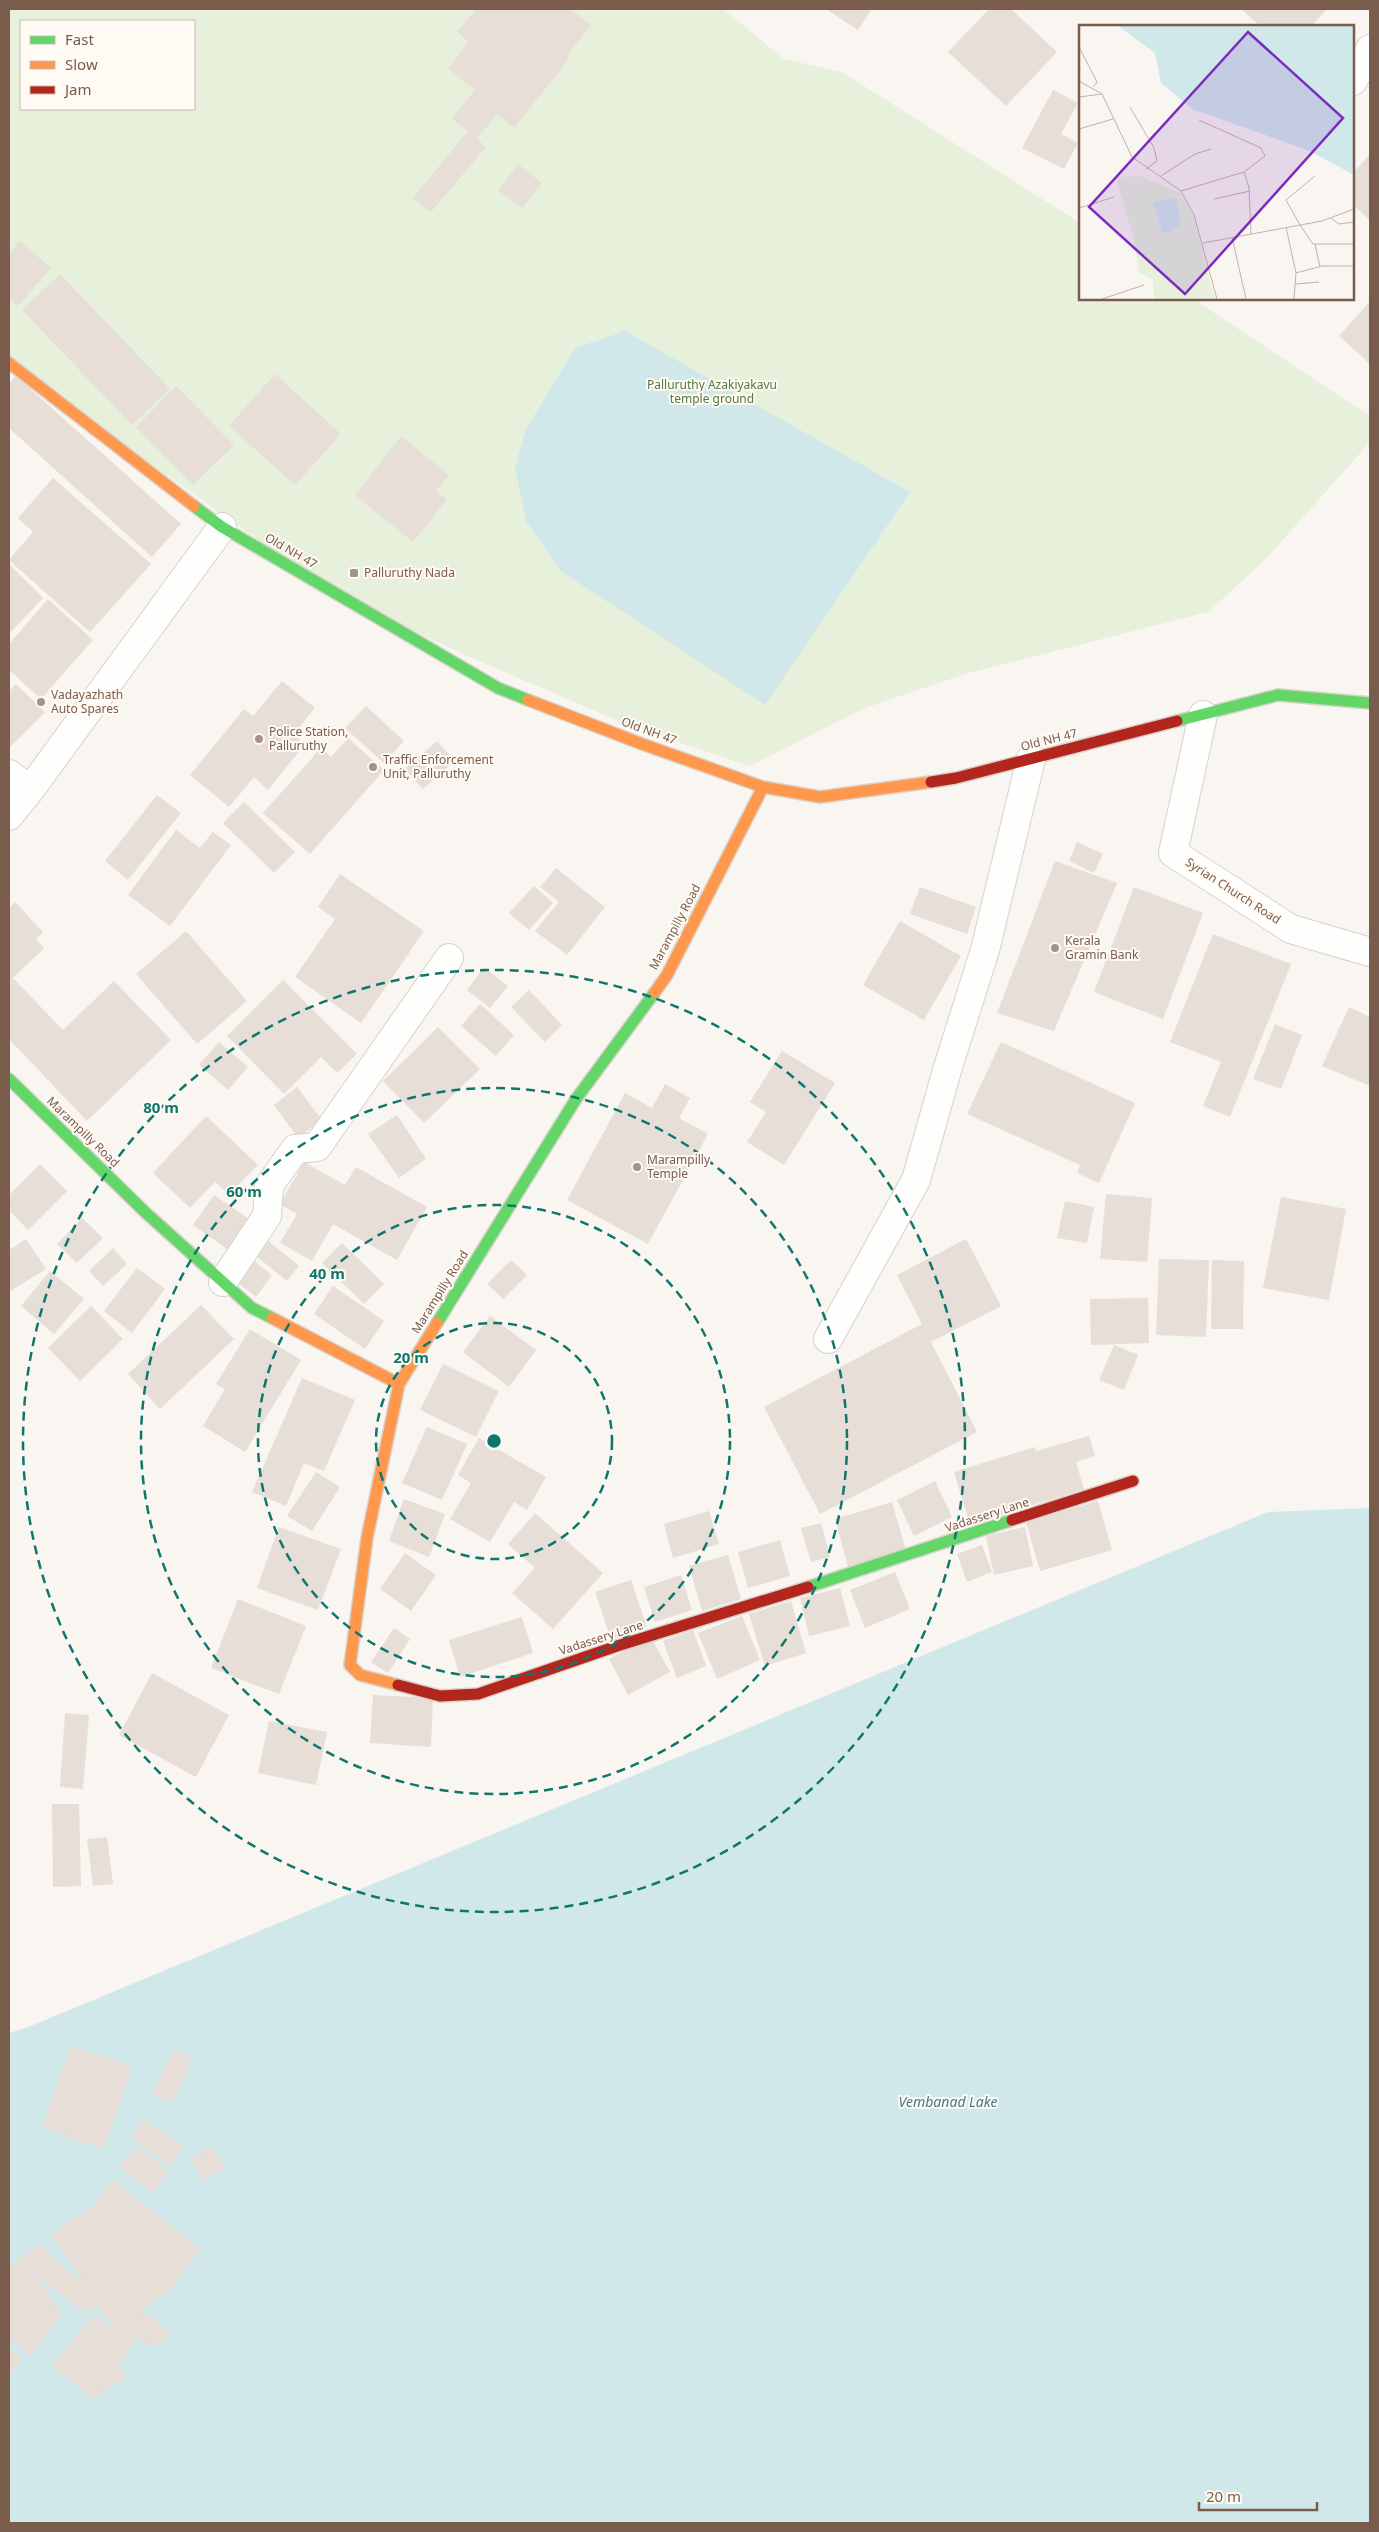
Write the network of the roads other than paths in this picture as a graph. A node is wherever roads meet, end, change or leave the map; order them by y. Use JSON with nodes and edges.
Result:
{"nodes":[{"id":1,"x":1370,"y":50,"type":"edge"},
{"id":2,"x":1354,"y":79,"type":"edge"},
{"id":3,"x":9,"y":363,"type":"edge"},
{"id":4,"x":222,"y":527,"type":"junction"},
{"id":5,"x":1370,"y":703,"type":"edge"},
{"id":6,"x":1203,"y":715,"type":"junction"},
{"id":7,"x":1031,"y":759,"type":"junction"},
{"id":8,"x":9,"y":774,"type":"edge"},
{"id":9,"x":763,"y":787,"type":"junction"},
{"id":10,"x":30,"y":790,"type":"junction"},
{"id":11,"x":9,"y":816,"type":"edge"},
{"id":12,"x":1370,"y":952,"type":"edge"},
{"id":13,"x":449,"y":958,"type":"dead end"},
{"id":14,"x":9,"y":1079,"type":"edge"},
{"id":15,"x":224,"y":1282,"type":"junction"},
{"id":16,"x":828,"y":1338,"type":"dead end"},
{"id":17,"x":399,"y":1384,"type":"junction"},
{"id":18,"x":1133,"y":1481,"type":"dead end"}],
"edges":[{"from":1,"to":2,"type":"street"},
{"from":3,"to":4,"type":"street","name":"Old NH 47"},
{"from":4,"to":9,"type":"street","name":"Old NH 47"},
{"from":4,"to":10,"type":"street"},
{"from":5,"to":6,"type":"street","name":"Old NH 47"},
{"from":6,"to":7,"type":"street","name":"Old NH 47"},
{"from":6,"to":12,"type":"street","name":"Syrian Church Road"},
{"from":7,"to":9,"type":"street","name":"Old NH 47"},
{"from":7,"to":16,"type":"street"},
{"from":8,"to":10,"type":"street"},
{"from":9,"to":17,"type":"street","name":"Marampilly Road"},
{"from":10,"to":11,"type":"street"},
{"from":13,"to":15,"type":"street"},
{"from":14,"to":15,"type":"street","name":"Marampilly Road"},
{"from":15,"to":17,"type":"street","name":"Marampilly Road"},
{"from":17,"to":18,"type":"street","name":"Vadassery Lane"}]}
